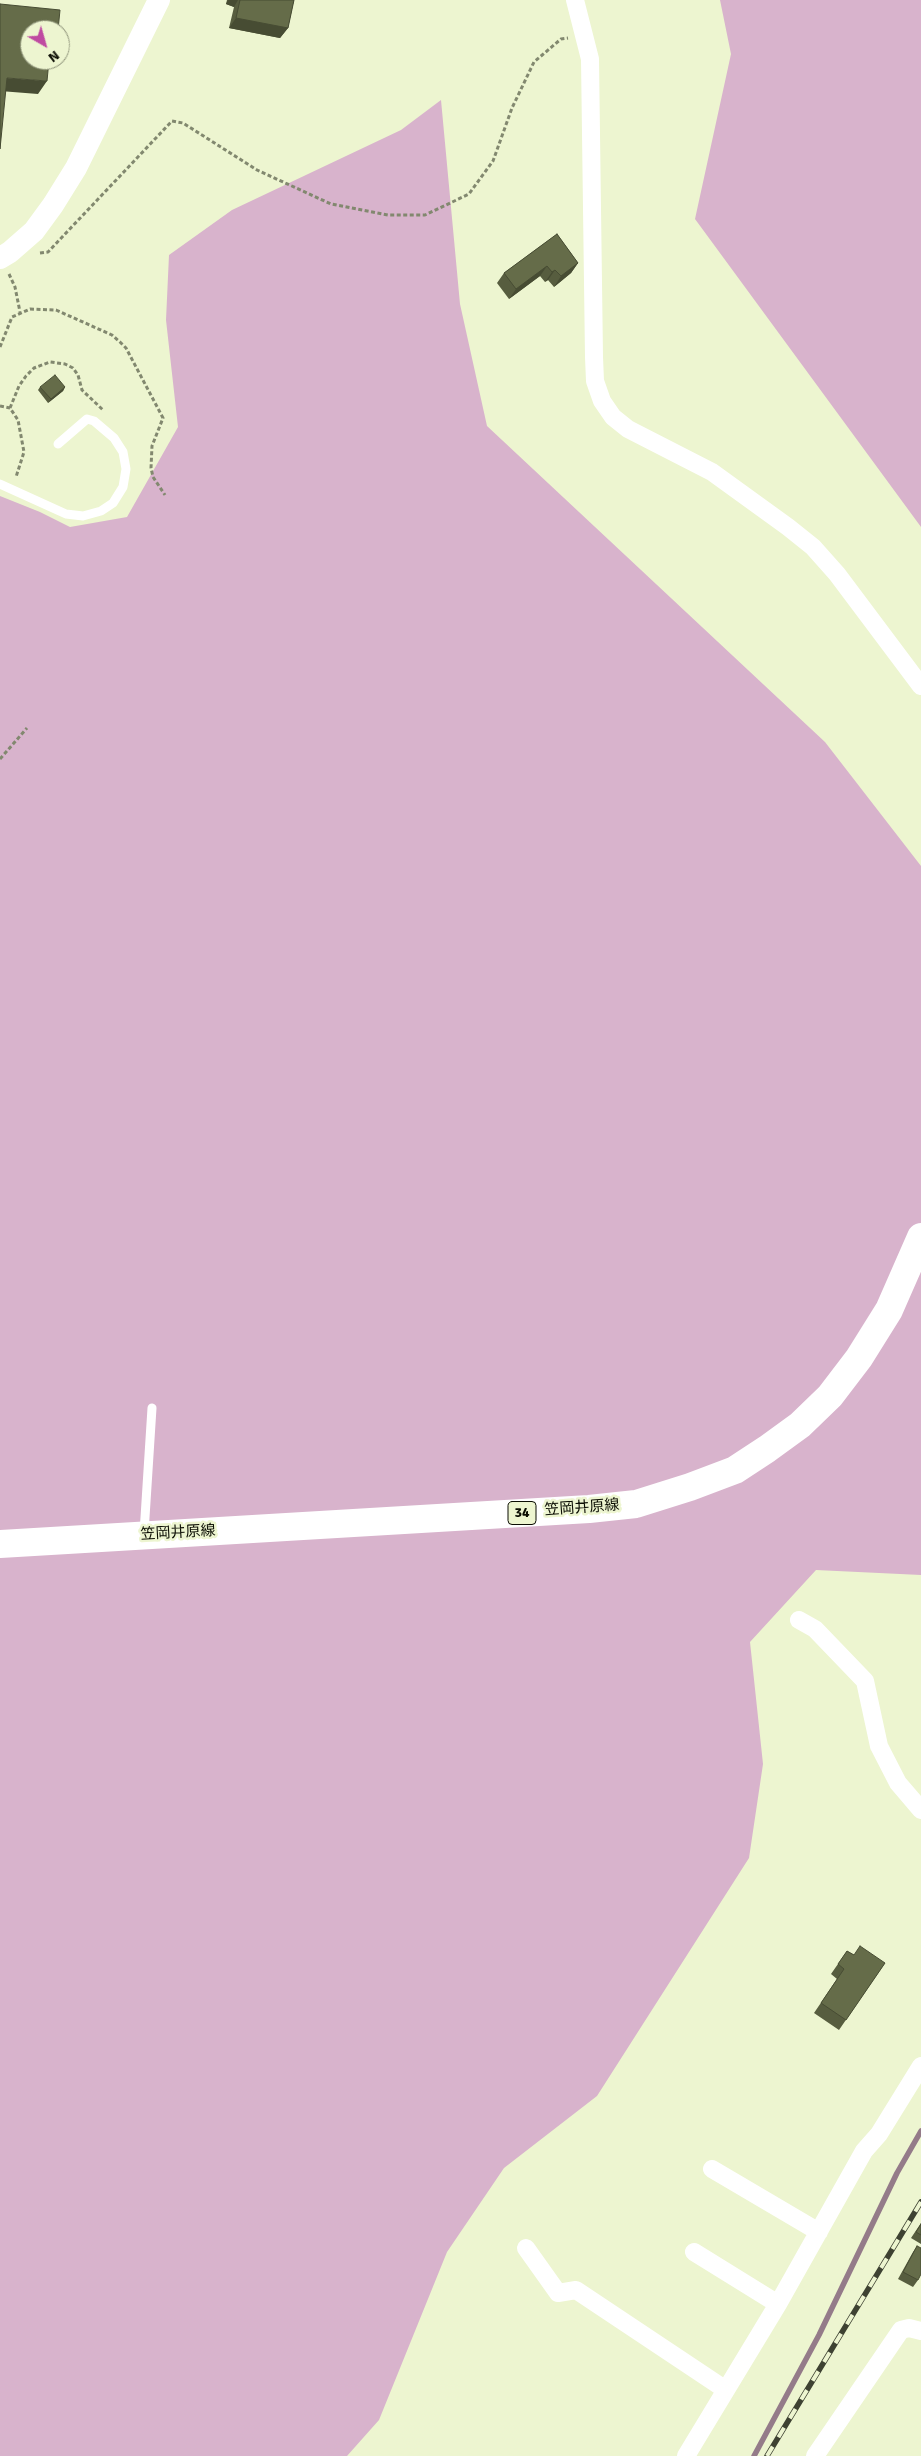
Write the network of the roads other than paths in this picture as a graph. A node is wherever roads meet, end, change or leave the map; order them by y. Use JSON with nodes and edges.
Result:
{"nodes":[{"id":1,"x":159,"y":0,"type":"edge"},
{"id":2,"x":575,"y":0,"type":"edge"},
{"id":3,"x":3,"y":264,"type":"edge"},
{"id":4,"x":58,"y":444,"type":"dead end"},
{"id":5,"x":0,"y":484,"type":"edge"},
{"id":6,"x":921,"y":686,"type":"edge"},
{"id":7,"x":921,"y":1238,"type":"edge"},
{"id":8,"x":152,"y":1408,"type":"dead end"},
{"id":9,"x":144,"y":1535,"type":"junction"},
{"id":10,"x":0,"y":1544,"type":"edge"},
{"id":11,"x":799,"y":1620,"type":"dead end"},
{"id":12,"x":921,"y":1810,"type":"edge"},
{"id":13,"x":921,"y":2066,"type":"edge"},
{"id":14,"x":712,"y":2169,"type":"dead end"},
{"id":15,"x":819,"y":2232,"type":"junction"},
{"id":16,"x":526,"y":2248,"type":"dead end"},
{"id":17,"x":694,"y":2252,"type":"dead end"},
{"id":18,"x":778,"y":2304,"type":"junction"},
{"id":19,"x":921,"y":2331,"type":"edge"},
{"id":20,"x":726,"y":2390,"type":"junction"},
{"id":21,"x":686,"y":2456,"type":"edge"},
{"id":22,"x":816,"y":2456,"type":"edge"}],
"edges":[{"from":1,"to":3,"type":"street"},
{"from":2,"to":6,"type":"street"},
{"from":4,"to":5,"type":"lane"},
{"from":7,"to":9,"type":"main road","name":"笠岡井原線","number":"34"},
{"from":8,"to":9,"type":"lane"},
{"from":9,"to":10,"type":"main road","name":"笠岡井原線","number":"34"},
{"from":11,"to":12,"type":"street"},
{"from":13,"to":15,"type":"street"},
{"from":14,"to":15,"type":"street"},
{"from":15,"to":18,"type":"street"},
{"from":16,"to":20,"type":"street"},
{"from":17,"to":18,"type":"street"},
{"from":18,"to":20,"type":"street"},
{"from":19,"to":22,"type":"street"},
{"from":20,"to":21,"type":"street"}]}
